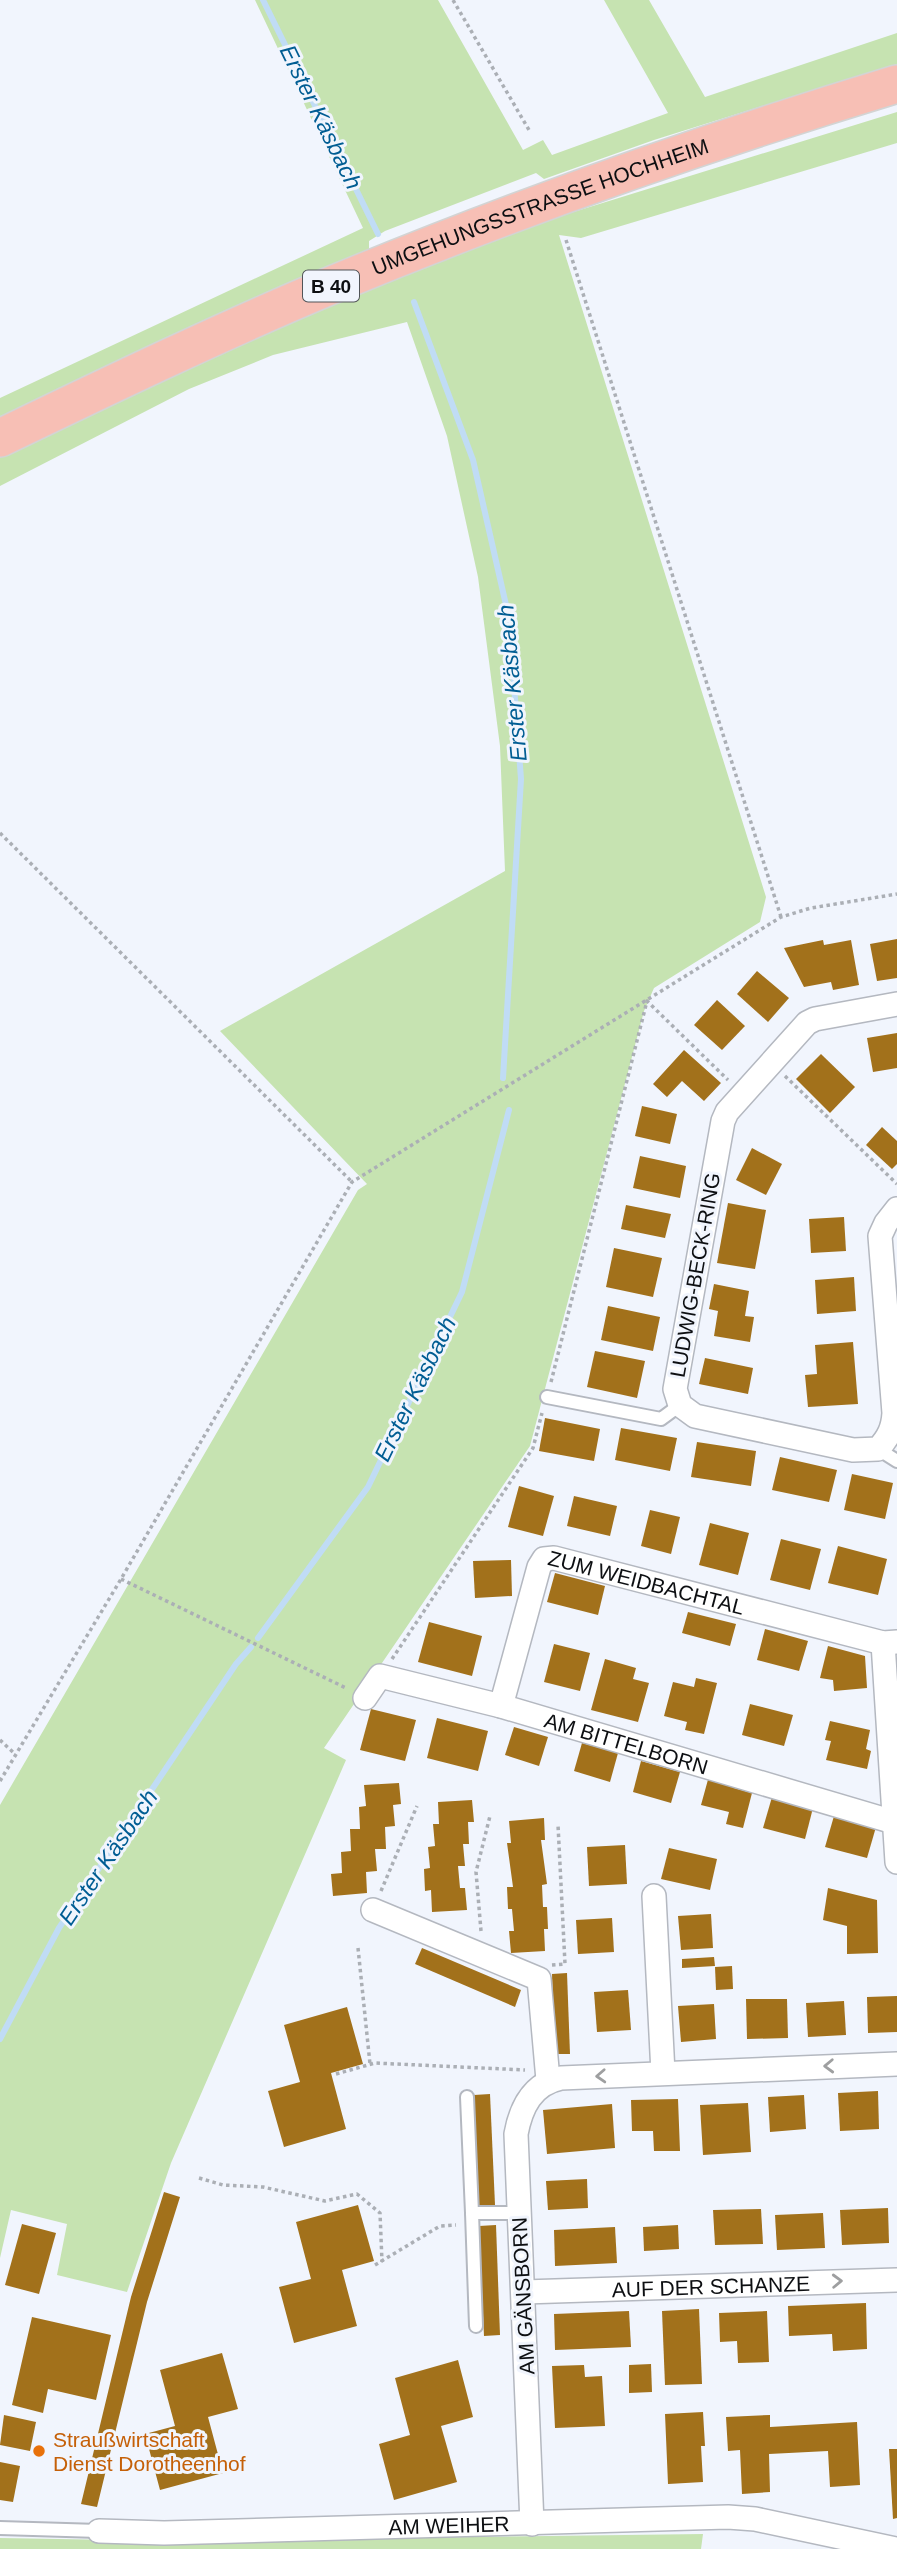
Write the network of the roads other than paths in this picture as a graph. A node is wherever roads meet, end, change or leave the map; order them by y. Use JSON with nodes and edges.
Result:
{"nodes":[{"id":1,"x":897,"y":84,"type":"edge"},
{"id":2,"x":0,"y":438,"type":"edge"},
{"id":3,"x":897,"y":1004,"type":"edge"},
{"id":4,"x":897,"y":1209,"type":"edge"},
{"id":5,"x":547,"y":1397,"type":"road end"},
{"id":6,"x":680,"y":1405,"type":"junction"},
{"id":7,"x":888,"y":1455,"type":"edge"},
{"id":8,"x":890,"y":1643,"type":"edge"},
{"id":9,"x":365,"y":1698,"type":"road end"},
{"id":10,"x":501,"y":1706,"type":"junction"},
{"id":11,"x":896,"y":1822,"type":"edge"},
{"id":12,"x":897,"y":1862,"type":"edge"},
{"id":13,"x":654,"y":1896,"type":"dead end"},
{"id":14,"x":373,"y":1910,"type":"road end"},
{"id":15,"x":897,"y":2064,"type":"edge"},
{"id":16,"x":663,"y":2073,"type":"junction"},
{"id":17,"x":548,"y":2080,"type":"junction"},
{"id":18,"x":467,"y":2098,"type":"dead end"},
{"id":19,"x":520,"y":2218,"type":"junction"},
{"id":20,"x":472,"y":2219,"type":"junction"},
{"id":21,"x":897,"y":2280,"type":"edge"},
{"id":22,"x":524,"y":2292,"type":"junction"},
{"id":23,"x":476,"y":2326,"type":"dead end"},
{"id":24,"x":532,"y":2524,"type":"junction"},
{"id":25,"x":0,"y":2528,"type":"edge"},
{"id":26,"x":99,"y":2531,"type":"joint"},
{"id":27,"x":896,"y":2549,"type":"edge"}],
"edges":[{"from":1,"to":2,"type":"main road","name":"UMGEHUNGSSTRASSE HOCHHEIM","number":"B 40"},
{"from":3,"to":6,"type":"street","name":"LUDWIG-BECK-RING"},
{"from":4,"to":7,"type":"street","name":"LUDWIG-BECK-RING"},
{"from":5,"to":6,"type":"lane"},
{"from":6,"to":7,"type":"street","name":"LUDWIG-BECK-RING"},
{"from":8,"to":10,"type":"street","name":"ZUM WEIDBACHTAL"},
{"from":8,"to":11,"type":"street"},
{"from":9,"to":10,"type":"street","name":"AM BITTELBORN"},
{"from":10,"to":11,"type":"street","name":"AM BITTELBORN"},
{"from":11,"to":12,"type":"street"},
{"from":13,"to":16,"type":"street"},
{"from":14,"to":17,"type":"street"},
{"from":15,"to":16,"type":"street","one_way":true},
{"from":16,"to":17,"type":"street","one_way":true},
{"from":17,"to":19,"type":"street","name":"AM GÄNSBORN"},
{"from":18,"to":20,"type":"lane"},
{"from":19,"to":20,"type":"lane"},
{"from":19,"to":22,"type":"street","name":"AM GÄNSBORN"},
{"from":20,"to":23,"type":"lane"},
{"from":22,"to":21,"type":"street","name":"AUF DER SCHANZE","one_way":true},
{"from":22,"to":24,"type":"street","name":"AM GÄNSBORN"},
{"from":24,"to":26,"type":"street","name":"AM WEIHER"},
{"from":24,"to":27,"type":"street","name":"AM WEIHER"},
{"from":25,"to":26,"type":"lane","name":"AM WEIHER"}]}
